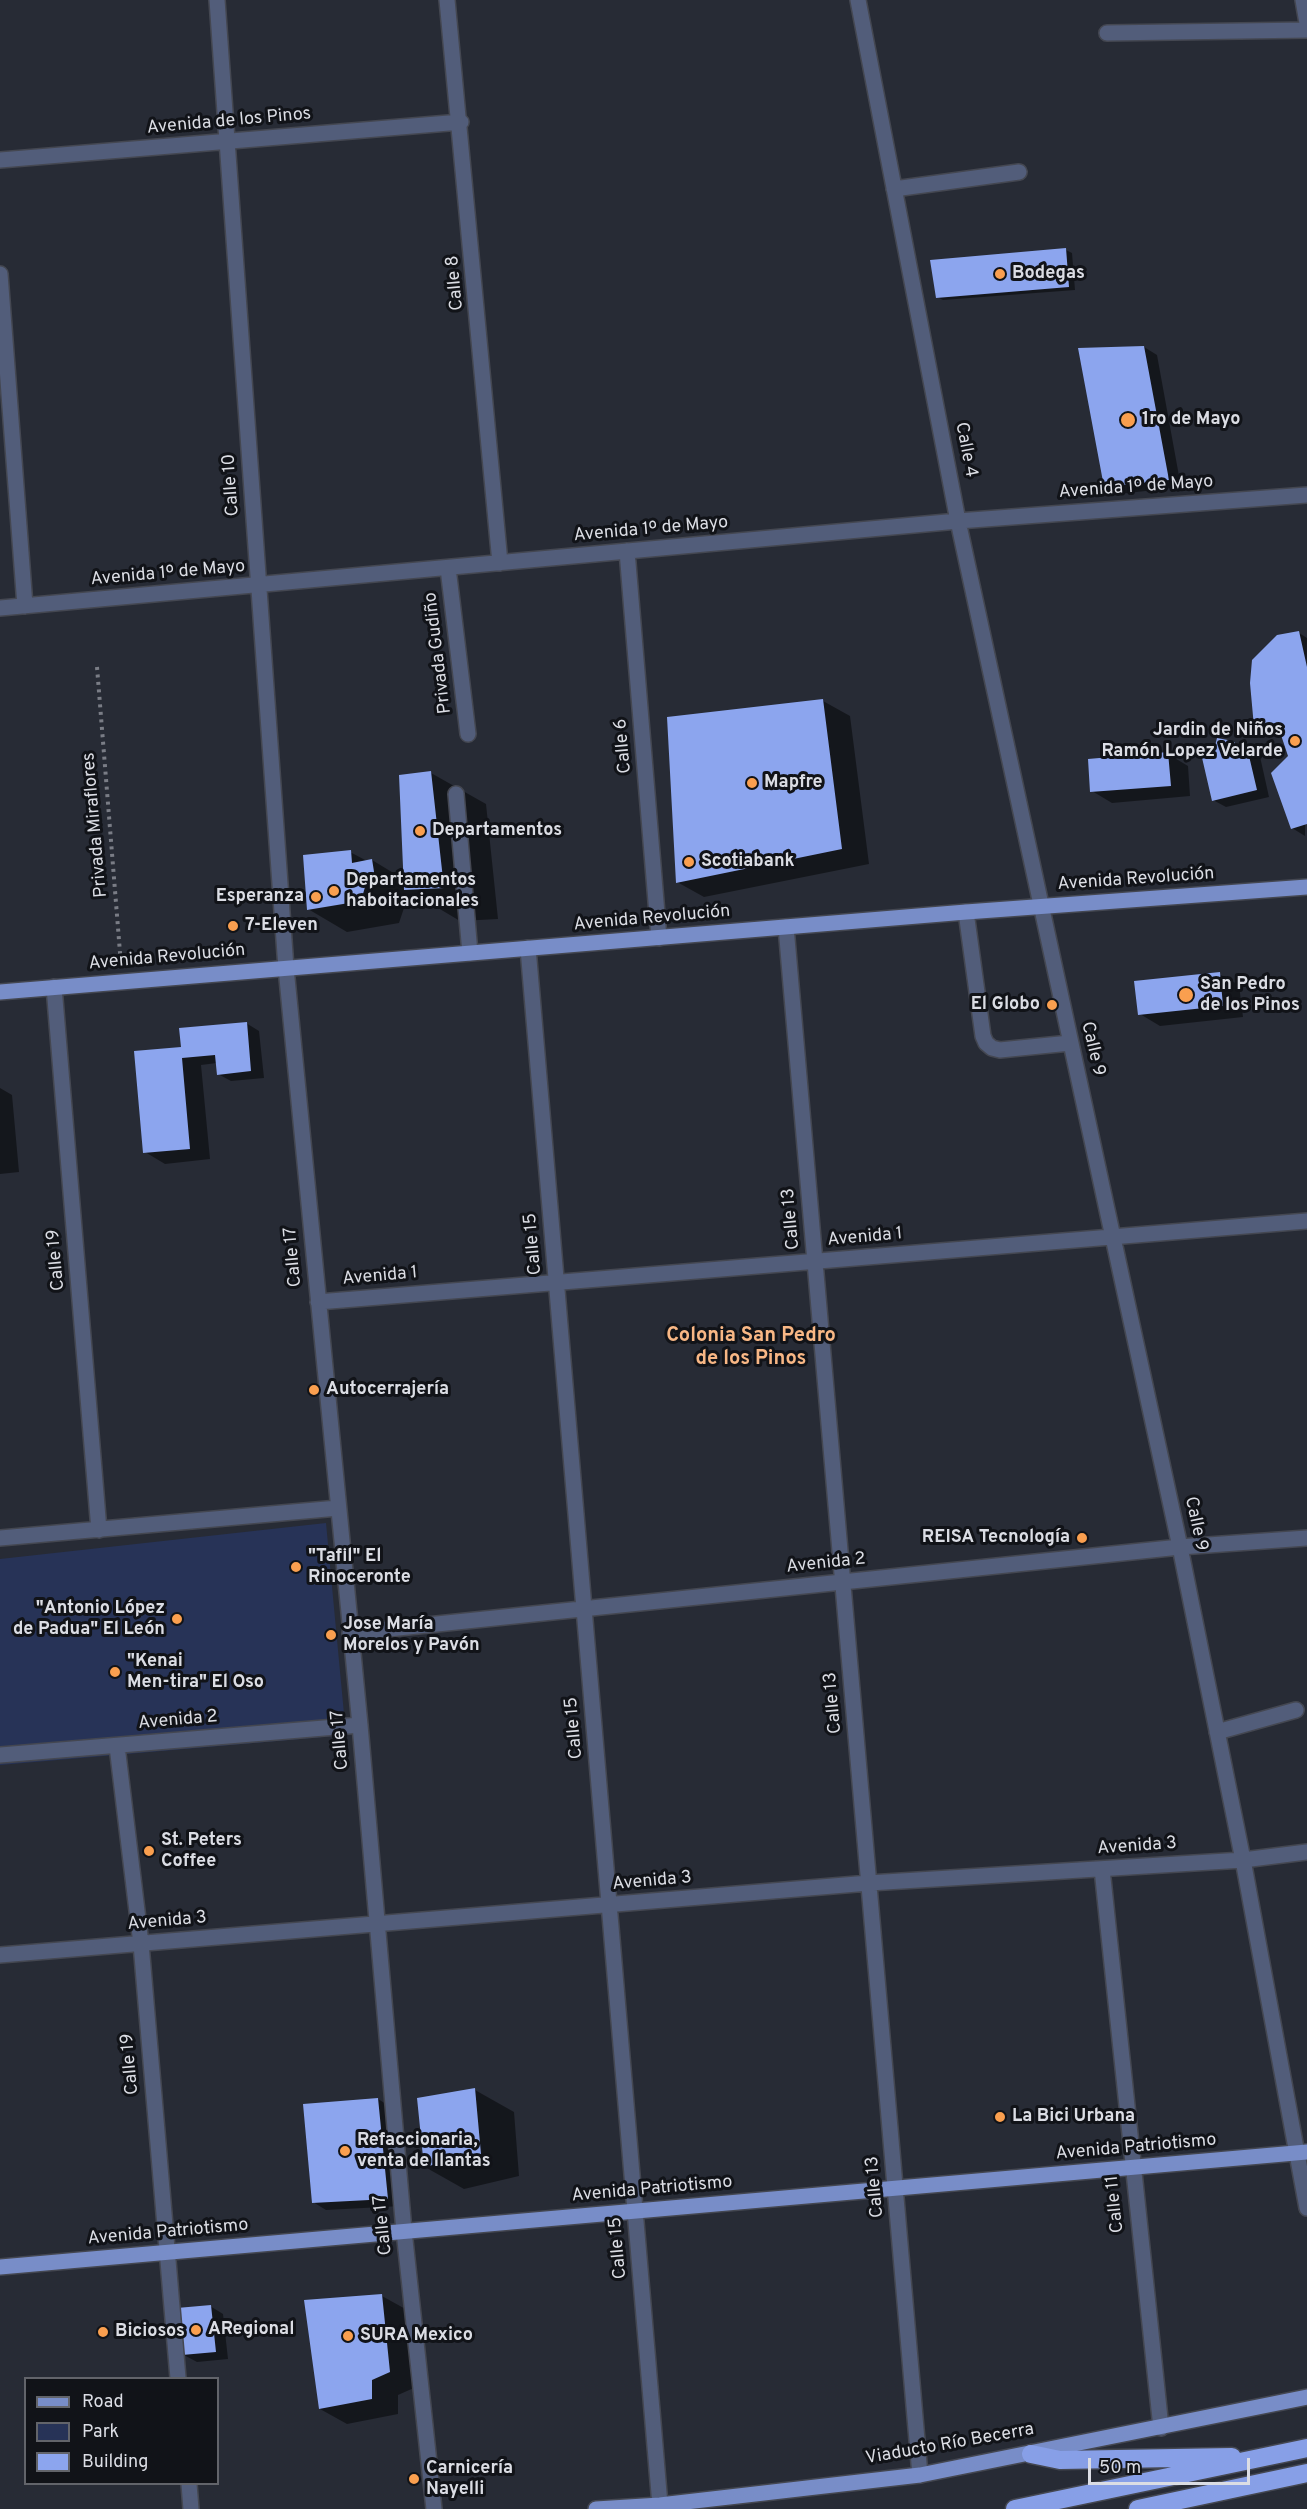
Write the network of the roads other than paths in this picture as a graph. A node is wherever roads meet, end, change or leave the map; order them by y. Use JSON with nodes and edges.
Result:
{"nodes":[{"id":1,"x":217,"y":0,"type":"edge"},
{"id":2,"x":447,"y":0,"type":"edge"},
{"id":3,"x":858,"y":0,"type":"edge"},
{"id":4,"x":1303,"y":0,"type":"edge"},
{"id":5,"x":1307,"y":23,"type":"edge"},
{"id":6,"x":1307,"y":30,"type":"edge"},
{"id":7,"x":1107,"y":33,"type":"dead end"},
{"id":8,"x":460,"y":122,"type":"junction"},
{"id":9,"x":227,"y":141,"type":"junction"},
{"id":10,"x":0,"y":160,"type":"edge"},
{"id":11,"x":1019,"y":172,"type":"dead end"},
{"id":12,"x":894,"y":189,"type":"junction"},
{"id":13,"x":0,"y":274,"type":"edge"},
{"id":14,"x":1307,"y":495,"type":"edge"},
{"id":15,"x":958,"y":521,"type":"junction"},
{"id":16,"x":627,"y":551,"type":"junction"},
{"id":17,"x":501,"y":563,"type":"junction"},
{"id":18,"x":448,"y":568,"type":"junction"},
{"id":19,"x":259,"y":585,"type":"junction"},
{"id":20,"x":25,"y":606,"type":"junction"},
{"id":21,"x":0,"y":608,"type":"edge"},
{"id":22,"x":468,"y":734,"type":"dead end"},
{"id":23,"x":456,"y":794,"type":"dead end"},
{"id":24,"x":1307,"y":887,"type":"edge"},
{"id":25,"x":1041,"y":906,"type":"junction"},
{"id":26,"x":966,"y":912,"type":"junction"},
{"id":27,"x":786,"y":927,"type":"junction"},
{"id":28,"x":659,"y":938,"type":"junction"},
{"id":29,"x":528,"y":948,"type":"junction"},
{"id":30,"x":470,"y":953,"type":"junction"},
{"id":31,"x":286,"y":968,"type":"junction"},
{"id":32,"x":54,"y":987,"type":"junction"},
{"id":33,"x":0,"y":992,"type":"edge"},
{"id":34,"x":1071,"y":1043,"type":"junction"},
{"id":35,"x":1307,"y":1221,"type":"edge"},
{"id":36,"x":1114,"y":1237,"type":"junction"},
{"id":37,"x":816,"y":1261,"type":"junction"},
{"id":38,"x":556,"y":1282,"type":"junction"},
{"id":39,"x":318,"y":1302,"type":"junction"},
{"id":40,"x":338,"y":1508,"type":"junction"},
{"id":41,"x":99,"y":1530,"type":"junction"},
{"id":42,"x":0,"y":1538,"type":"edge"},
{"id":43,"x":1307,"y":1538,"type":"edge"},
{"id":44,"x":1180,"y":1547,"type":"junction"},
{"id":45,"x":843,"y":1582,"type":"junction"},
{"id":46,"x":584,"y":1609,"type":"junction"},
{"id":47,"x":350,"y":1633,"type":"junction"},
{"id":48,"x":1296,"y":1710,"type":"dead end"},
{"id":49,"x":360,"y":1725,"type":"junction"},
{"id":50,"x":1217,"y":1732,"type":"junction"},
{"id":51,"x":117,"y":1746,"type":"junction"},
{"id":52,"x":0,"y":1755,"type":"edge"},
{"id":53,"x":1307,"y":1852,"type":"edge"},
{"id":54,"x":1243,"y":1860,"type":"junction"},
{"id":55,"x":1102,"y":1869,"type":"junction"},
{"id":56,"x":870,"y":1883,"type":"junction"},
{"id":57,"x":611,"y":1905,"type":"junction"},
{"id":58,"x":377,"y":1923,"type":"junction"},
{"id":59,"x":141,"y":1944,"type":"junction"},
{"id":60,"x":0,"y":1955,"type":"edge"},
{"id":61,"x":1302,"y":2153,"type":"edge"},
{"id":62,"x":1132,"y":2168,"type":"junction"},
{"id":63,"x":896,"y":2188,"type":"junction"},
{"id":64,"x":1307,"y":2208,"type":"edge"},
{"id":65,"x":636,"y":2211,"type":"junction"},
{"id":66,"x":404,"y":2232,"type":"junction"},
{"id":67,"x":166,"y":2252,"type":"junction"},
{"id":68,"x":0,"y":2267,"type":"edge"},
{"id":69,"x":178,"y":2377,"type":"edge"},
{"id":70,"x":1307,"y":2397,"type":"edge"},
{"id":71,"x":1161,"y":2428,"type":"junction"},
{"id":72,"x":1307,"y":2448,"type":"edge"},
{"id":73,"x":1030,"y":2454,"type":"junction"},
{"id":74,"x":1245,"y":2461,"type":"junction"},
{"id":75,"x":1307,"y":2473,"type":"edge"},
{"id":76,"x":920,"y":2475,"type":"junction"},
{"id":77,"x":189,"y":2485,"type":"edge"},
{"id":78,"x":660,"y":2505,"type":"junction"},
{"id":79,"x":191,"y":2509,"type":"edge"},
{"id":80,"x":434,"y":2509,"type":"edge"},
{"id":81,"x":596,"y":2509,"type":"edge"},
{"id":82,"x":611,"y":2509,"type":"edge"},
{"id":83,"x":1015,"y":2509,"type":"edge"},
{"id":84,"x":1138,"y":2509,"type":"edge"}],
"edges":[{"from":1,"to":9,"type":"street","name":"Calle 10"},
{"from":2,"to":8,"type":"street","name":"Calle 8"},
{"from":3,"to":12,"type":"street","name":"Calle 4"},
{"from":4,"to":5,"type":"street"},
{"from":6,"to":7,"type":"street"},
{"from":8,"to":9,"type":"street","name":"Avenida de los Pinos"},
{"from":8,"to":17,"type":"street","name":"Calle 8"},
{"from":9,"to":10,"type":"street","name":"Avenida de los Pinos"},
{"from":9,"to":19,"type":"street","name":"Calle 10"},
{"from":11,"to":12,"type":"street"},
{"from":12,"to":15,"type":"street","name":"Calle 4"},
{"from":13,"to":20,"type":"street"},
{"from":14,"to":15,"type":"street","name":"Avenida 1º de Mayo"},
{"from":15,"to":16,"type":"street","name":"Avenida 1º de Mayo"},
{"from":15,"to":25,"type":"street","name":"Calle 4"},
{"from":16,"to":17,"type":"street","name":"Avenida 1º de Mayo"},
{"from":16,"to":28,"type":"street","name":"Calle 6"},
{"from":17,"to":18,"type":"street","name":"Avenida 1º de Mayo"},
{"from":18,"to":19,"type":"street","name":"Avenida 1º de Mayo"},
{"from":18,"to":22,"type":"street","name":"Privada Gudiño"},
{"from":19,"to":20,"type":"street","name":"Avenida 1º de Mayo"},
{"from":19,"to":31,"type":"street","name":"Calle 10"},
{"from":20,"to":21,"type":"street","name":"Avenida 1º de Mayo"},
{"from":23,"to":30,"type":"street"},
{"from":24,"to":25,"type":"main road","name":"Avenida Revolución"},
{"from":25,"to":26,"type":"main road","name":"Avenida Revolución"},
{"from":25,"to":34,"type":"street","name":"Calle 9"},
{"from":26,"to":27,"type":"main road","name":"Avenida Revolución"},
{"from":26,"to":34,"type":"street"},
{"from":27,"to":28,"type":"main road","name":"Avenida Revolución"},
{"from":27,"to":37,"type":"street","name":"Calle 13"},
{"from":28,"to":29,"type":"main road","name":"Avenida Revolución"},
{"from":29,"to":30,"type":"main road","name":"Avenida Revolución"},
{"from":29,"to":38,"type":"street","name":"Calle 15"},
{"from":30,"to":31,"type":"main road","name":"Avenida Revolución"},
{"from":31,"to":32,"type":"main road","name":"Avenida Revolución"},
{"from":31,"to":39,"type":"street","name":"Calle 17"},
{"from":32,"to":33,"type":"main road","name":"Avenida Revolución"},
{"from":32,"to":41,"type":"street","name":"Calle 19"},
{"from":34,"to":36,"type":"street","name":"Calle 9"},
{"from":35,"to":36,"type":"street","name":"Avenida 1"},
{"from":36,"to":37,"type":"street","name":"Avenida 1"},
{"from":36,"to":44,"type":"street","name":"Calle 9"},
{"from":37,"to":38,"type":"street","name":"Avenida 1"},
{"from":37,"to":45,"type":"street","name":"Calle 13"},
{"from":38,"to":39,"type":"street","name":"Avenida 1"},
{"from":38,"to":46,"type":"street","name":"Calle 15"},
{"from":39,"to":40,"type":"street","name":"Calle 17"},
{"from":40,"to":41,"type":"street"},
{"from":40,"to":47,"type":"street","name":"Calle 17"},
{"from":41,"to":42,"type":"street"},
{"from":43,"to":44,"type":"street","name":"Avenida 2"},
{"from":44,"to":45,"type":"street","name":"Avenida 2"},
{"from":44,"to":50,"type":"street","name":"Calle 9"},
{"from":45,"to":46,"type":"street","name":"Avenida 2"},
{"from":45,"to":56,"type":"street","name":"Calle 13"},
{"from":46,"to":47,"type":"street","name":"Avenida 2"},
{"from":46,"to":57,"type":"street","name":"Calle 15"},
{"from":47,"to":49,"type":"street","name":"Calle 17"},
{"from":48,"to":50,"type":"street"},
{"from":49,"to":51,"type":"street","name":"Avenida 2"},
{"from":49,"to":58,"type":"street","name":"Calle 17"},
{"from":50,"to":54,"type":"street","name":"Calle 9"},
{"from":51,"to":52,"type":"street","name":"Avenida 2"},
{"from":51,"to":59,"type":"street","name":"Calle 19"},
{"from":53,"to":54,"type":"street","name":"Avenida 3"},
{"from":54,"to":55,"type":"street","name":"Avenida 3"},
{"from":54,"to":61,"type":"street","name":"Calle 9"},
{"from":55,"to":56,"type":"street","name":"Avenida 3"},
{"from":55,"to":62,"type":"street","name":"Calle 11"},
{"from":56,"to":57,"type":"street","name":"Avenida 3"},
{"from":56,"to":63,"type":"street","name":"Calle 13"},
{"from":57,"to":58,"type":"street","name":"Avenida 3"},
{"from":57,"to":65,"type":"street","name":"Calle 15"},
{"from":58,"to":59,"type":"street","name":"Avenida 3"},
{"from":58,"to":66,"type":"street","name":"Calle 17"},
{"from":59,"to":60,"type":"street","name":"Avenida 3"},
{"from":59,"to":67,"type":"street","name":"Calle 19"},
{"from":61,"to":62,"type":"main road","name":"Avenida Patriotismo"},
{"from":61,"to":64,"type":"street","name":"Calle 9"},
{"from":62,"to":63,"type":"main road","name":"Avenida Patriotismo"},
{"from":62,"to":71,"type":"street","name":"Calle 11"},
{"from":63,"to":65,"type":"main road","name":"Avenida Patriotismo"},
{"from":63,"to":76,"type":"street","name":"Calle 13"},
{"from":65,"to":66,"type":"main road","name":"Avenida Patriotismo"},
{"from":65,"to":78,"type":"street","name":"Calle 15"},
{"from":66,"to":67,"type":"main road","name":"Avenida Patriotismo"},
{"from":66,"to":80,"type":"street","name":"Calle 17"},
{"from":67,"to":68,"type":"main road","name":"Avenida Patriotismo"},
{"from":67,"to":69,"type":"street","name":"Calle 19"},
{"from":70,"to":71,"type":"main road","name":"Viaducto Río Becerra"},
{"from":71,"to":73,"type":"main road","name":"Viaducto Río Becerra"},
{"from":72,"to":74,"type":"highway"},
{"from":73,"to":74,"type":"highway"},
{"from":73,"to":76,"type":"main road","name":"Viaducto Río Becerra"},
{"from":74,"to":83,"type":"highway"},
{"from":75,"to":84,"type":"highway"},
{"from":76,"to":78,"type":"main road","name":"Viaducto Río Becerra"},
{"from":77,"to":79,"type":"street"},
{"from":78,"to":82,"type":"main road","name":"Viaducto Río Becerra"},
{"from":81,"to":82,"type":"main road","name":"Viaducto Río Becerra"}]}
